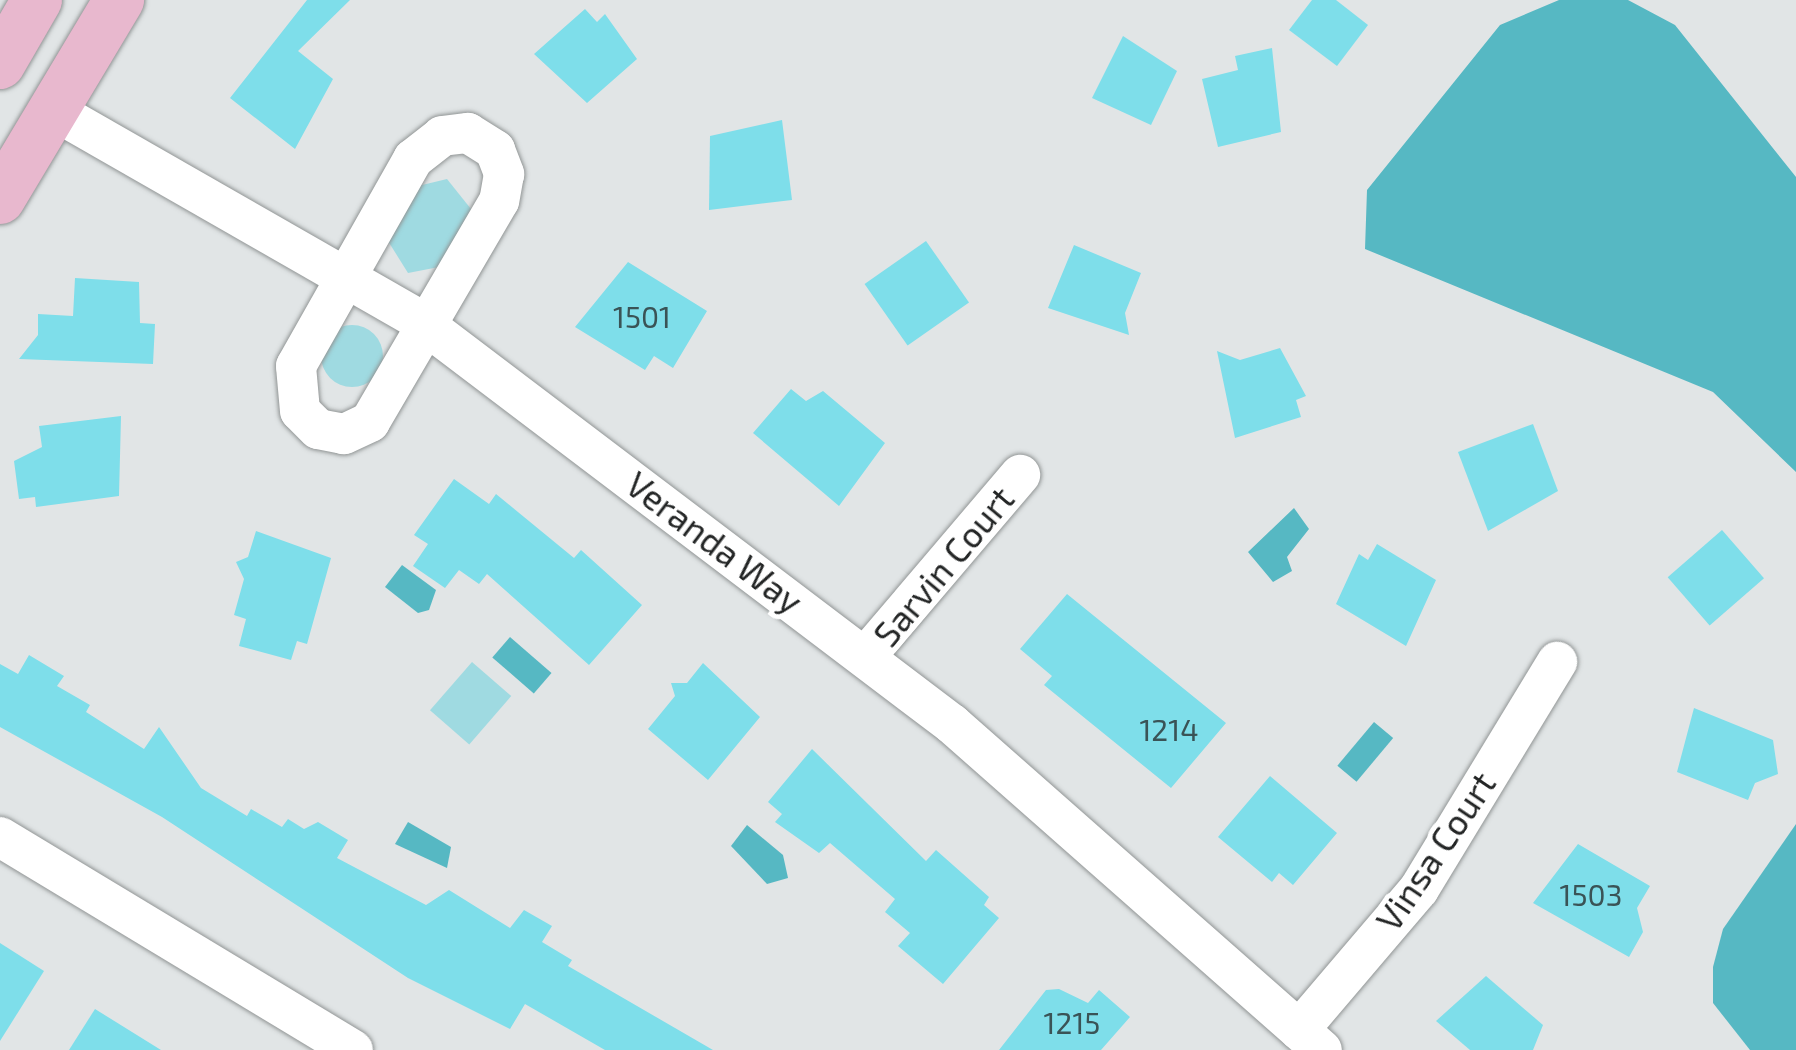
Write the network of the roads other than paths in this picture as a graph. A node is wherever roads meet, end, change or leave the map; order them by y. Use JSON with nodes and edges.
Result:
{"nodes":[{"id":1,"x":37,"y":0,"type":"edge"},
{"id":2,"x":119,"y":0,"type":"edge"},
{"id":3,"x":0,"y":64,"type":"edge"},
{"id":4,"x":53,"y":110,"type":"junction"},
{"id":5,"x":0,"y":199,"type":"edge"},
{"id":6,"x":344,"y":276,"type":"junction"},
{"id":7,"x":429,"y":327,"type":"junction"},
{"id":8,"x":1020,"y":475,"type":"dead end"},
{"id":9,"x":866,"y":656,"type":"junction"},
{"id":10,"x":1557,"y":662,"type":"dead end"},
{"id":11,"x":0,"y":838,"type":"edge"},
{"id":12,"x":1310,"y":1040,"type":"edge"},
{"id":13,"x":353,"y":1050,"type":"edge"}],
"edges":[{"from":1,"to":3,"type":"main road"},
{"from":2,"to":4,"type":"main road"},
{"from":4,"to":5,"type":"main road"},
{"from":4,"to":6,"type":"street","name":"Veranda Way"},
{"from":6,"to":7,"type":"street","name":"Veranda Way"},
{"from":6,"to":7,"type":"street"},
{"from":6,"to":7,"type":"street"},
{"from":7,"to":9,"type":"street","name":"Veranda Way"},
{"from":8,"to":9,"type":"street","name":"Sarvin Court"},
{"from":9,"to":12,"type":"street","name":"Veranda Way"},
{"from":10,"to":12,"type":"street","name":"Vinsa Court"},
{"from":11,"to":13,"type":"street"}]}
